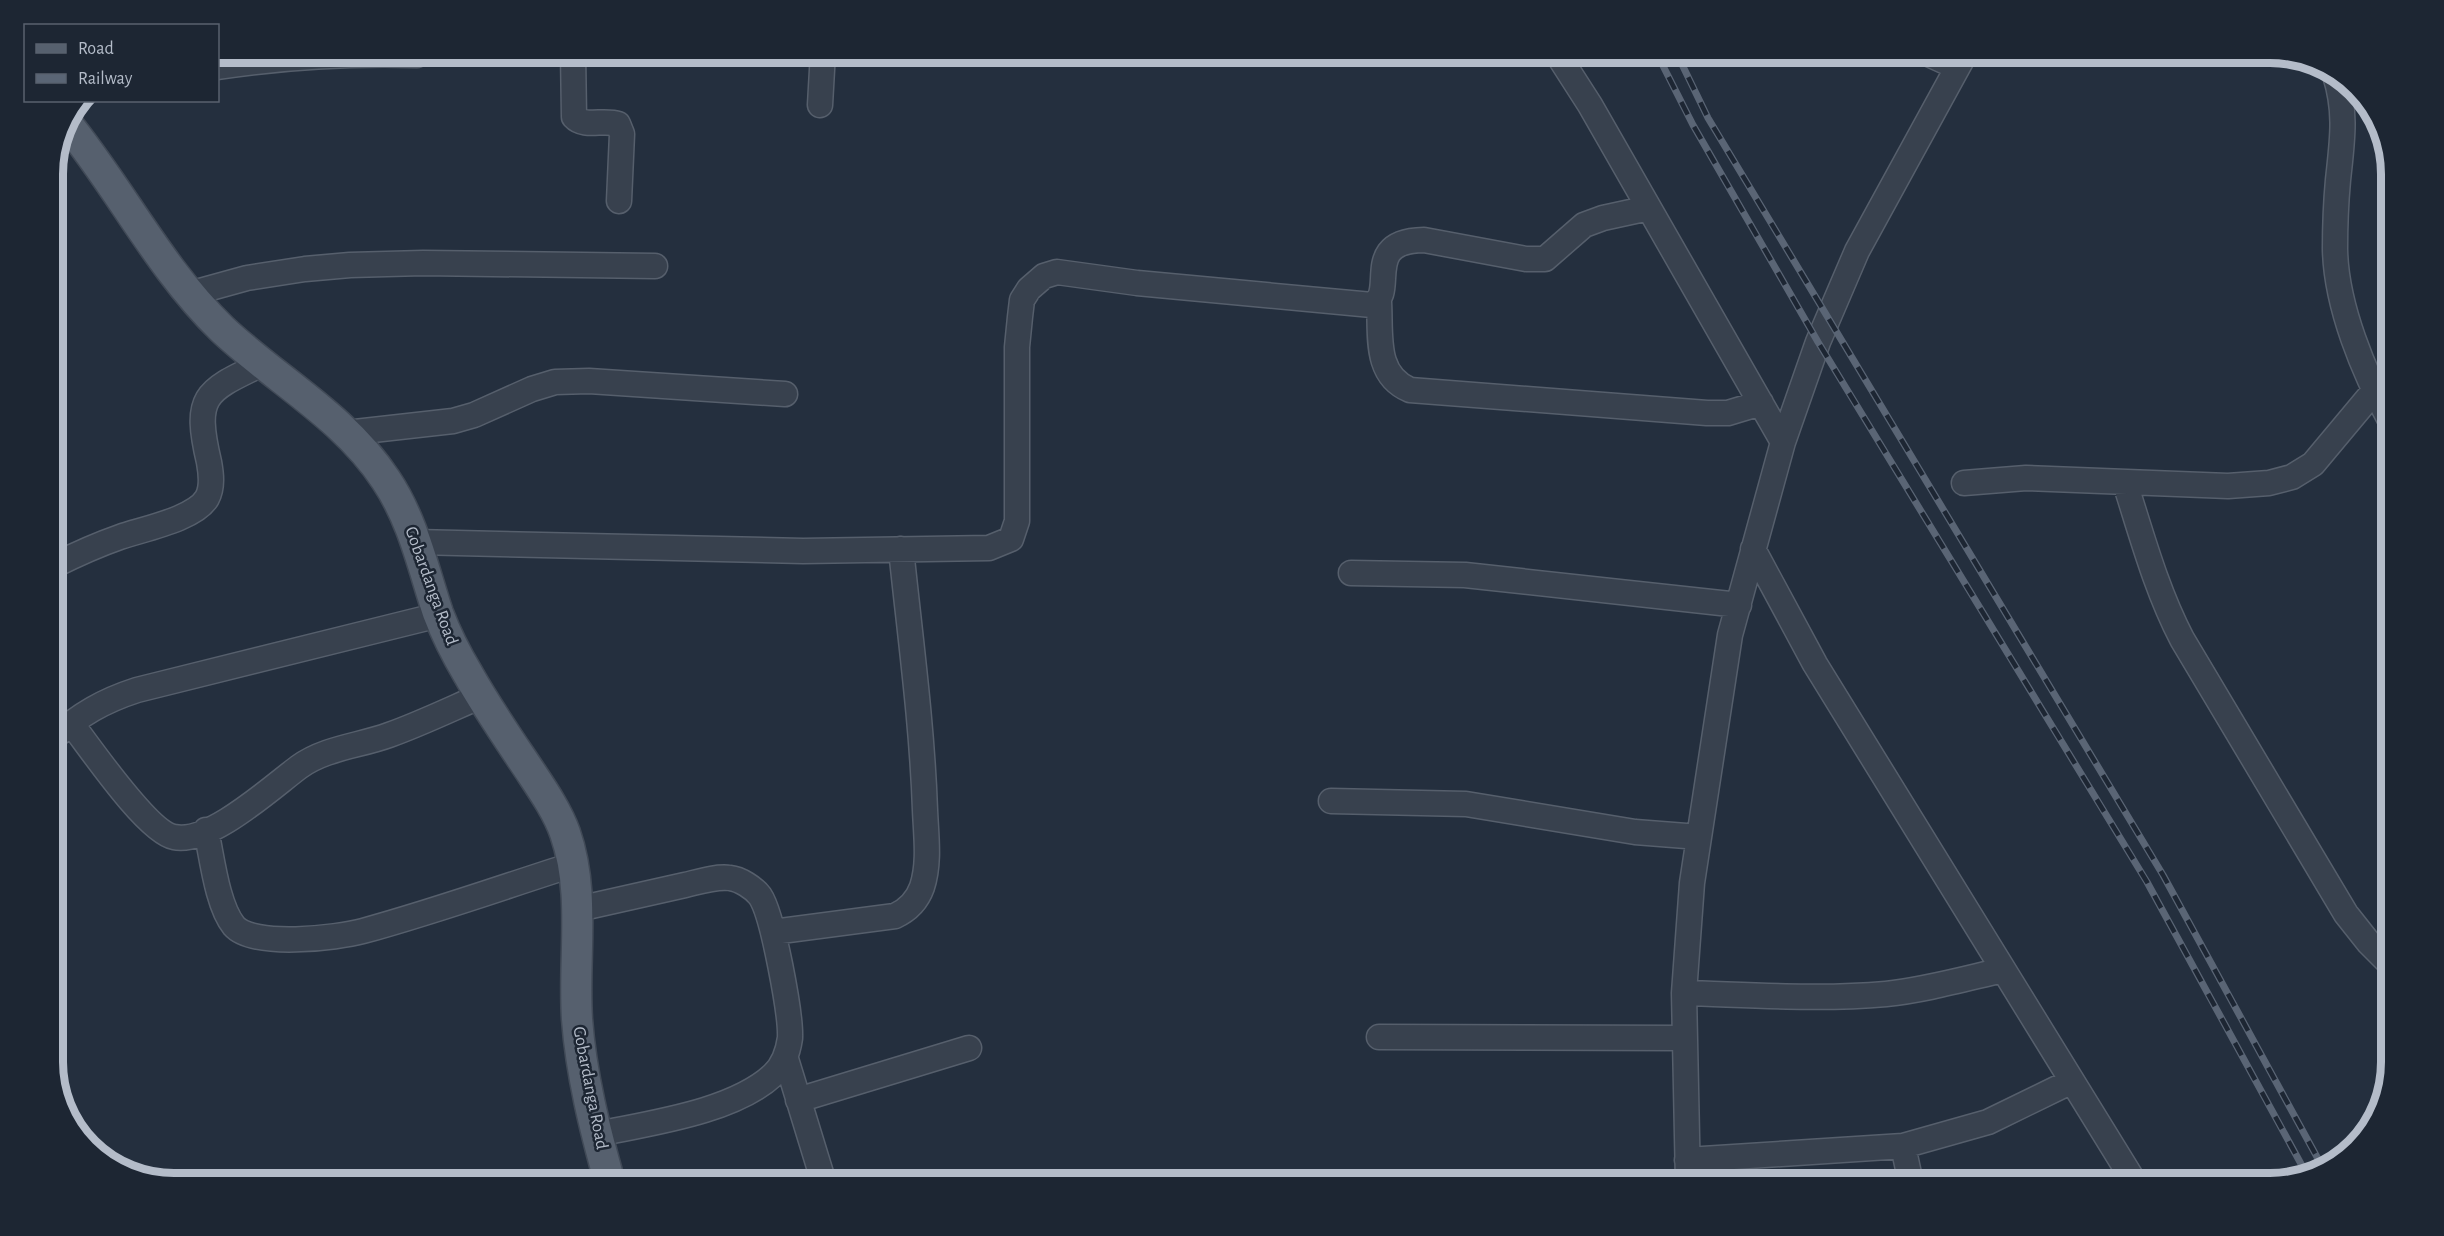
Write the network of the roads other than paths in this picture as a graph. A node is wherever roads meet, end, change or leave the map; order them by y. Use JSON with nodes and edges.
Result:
{"nodes":[{"id":1,"x":253,"y":63,"type":"edge"},
{"id":2,"x":573,"y":63,"type":"edge"},
{"id":3,"x":822,"y":63,"type":"edge"},
{"id":4,"x":1563,"y":63,"type":"edge"},
{"id":5,"x":1960,"y":63,"type":"edge"},
{"id":6,"x":219,"y":67,"type":"edge"},
{"id":7,"x":2339,"y":88,"type":"edge"},
{"id":8,"x":820,"y":105,"type":"dead end"},
{"id":9,"x":72,"y":130,"type":"edge"},
{"id":10,"x":619,"y":201,"type":"dead end"},
{"id":11,"x":1649,"y":208,"type":"junction"},
{"id":12,"x":656,"y":266,"type":"dead end"},
{"id":13,"x":189,"y":294,"type":"junction"},
{"id":14,"x":1379,"y":302,"type":"junction"},
{"id":15,"x":264,"y":363,"type":"junction"},
{"id":16,"x":2374,"y":392,"type":"junction"},
{"id":17,"x":785,"y":394,"type":"dead end"},
{"id":18,"x":1761,"y":403,"type":"junction"},
{"id":19,"x":2381,"y":404,"type":"edge"},
{"id":20,"x":346,"y":433,"type":"junction"},
{"id":21,"x":1783,"y":442,"type":"junction"},
{"id":22,"x":1964,"y":483,"type":"dead end"},
{"id":23,"x":2125,"y":483,"type":"junction"},
{"id":24,"x":415,"y":542,"type":"junction"},
{"id":25,"x":901,"y":549,"type":"junction"},
{"id":26,"x":1753,"y":549,"type":"junction"},
{"id":27,"x":63,"y":562,"type":"edge"},
{"id":28,"x":1351,"y":573,"type":"dead end"},
{"id":29,"x":1739,"y":605,"type":"junction"},
{"id":30,"x":439,"y":615,"type":"junction"},
{"id":31,"x":482,"y":696,"type":"junction"},
{"id":32,"x":63,"y":729,"type":"edge"},
{"id":33,"x":63,"y":731,"type":"edge"},
{"id":34,"x":1331,"y":801,"type":"dead end"},
{"id":35,"x":206,"y":830,"type":"junction"},
{"id":36,"x":1700,"y":837,"type":"junction"},
{"id":37,"x":572,"y":865,"type":"junction"},
{"id":38,"x":578,"y":909,"type":"junction"},
{"id":39,"x":773,"y":932,"type":"junction"},
{"id":40,"x":2381,"y":955,"type":"edge"},
{"id":41,"x":2003,"y":970,"type":"junction"},
{"id":42,"x":1684,"y":993,"type":"junction"},
{"id":43,"x":1379,"y":1037,"type":"dead end"},
{"id":44,"x":1684,"y":1038,"type":"junction"},
{"id":45,"x":969,"y":1048,"type":"dead end"},
{"id":46,"x":786,"y":1059,"type":"junction"},
{"id":47,"x":2072,"y":1081,"type":"junction"},
{"id":48,"x":798,"y":1100,"type":"junction"},
{"id":49,"x":598,"y":1134,"type":"junction"},
{"id":50,"x":1903,"y":1146,"type":"junction"},
{"id":51,"x":1687,"y":1172,"type":"edge"},
{"id":52,"x":607,"y":1173,"type":"edge"},
{"id":53,"x":821,"y":1173,"type":"edge"},
{"id":54,"x":1909,"y":1173,"type":"edge"},
{"id":55,"x":2127,"y":1173,"type":"edge"}],
"edges":[{"from":1,"to":6,"type":"street"},
{"from":2,"to":10,"type":"street"},
{"from":3,"to":8,"type":"street"},
{"from":4,"to":11,"type":"street"},
{"from":5,"to":21,"type":"street"},
{"from":7,"to":16,"type":"street"},
{"from":9,"to":13,"type":"main road","name":"Gobardanga Road"},
{"from":11,"to":14,"type":"street"},
{"from":11,"to":18,"type":"street"},
{"from":12,"to":13,"type":"street"},
{"from":13,"to":15,"type":"main road","name":"Gobardanga Road"},
{"from":14,"to":18,"type":"street"},
{"from":14,"to":25,"type":"street"},
{"from":15,"to":20,"type":"main road","name":"Gobardanga Road"},
{"from":15,"to":27,"type":"street"},
{"from":16,"to":19,"type":"street"},
{"from":16,"to":23,"type":"street"},
{"from":17,"to":20,"type":"street"},
{"from":18,"to":21,"type":"street"},
{"from":20,"to":24,"type":"main road","name":"Gobardanga Road"},
{"from":21,"to":26,"type":"street"},
{"from":22,"to":23,"type":"street"},
{"from":23,"to":40,"type":"street"},
{"from":24,"to":25,"type":"street"},
{"from":24,"to":30,"type":"main road","name":"Gobardanga Road"},
{"from":25,"to":39,"type":"street"},
{"from":26,"to":29,"type":"street"},
{"from":26,"to":41,"type":"street"},
{"from":28,"to":29,"type":"street"},
{"from":29,"to":36,"type":"street"},
{"from":30,"to":31,"type":"main road","name":"Gobardanga Road"},
{"from":30,"to":32,"type":"street"},
{"from":31,"to":35,"type":"street"},
{"from":31,"to":37,"type":"main road","name":"Gobardanga Road"},
{"from":33,"to":35,"type":"street"},
{"from":34,"to":36,"type":"street"},
{"from":35,"to":37,"type":"street"},
{"from":36,"to":42,"type":"street"},
{"from":37,"to":38,"type":"main road","name":"Gobardanga Road"},
{"from":38,"to":39,"type":"street"},
{"from":38,"to":49,"type":"main road","name":"Gobardanga Road"},
{"from":39,"to":46,"type":"street"},
{"from":41,"to":42,"type":"street"},
{"from":41,"to":47,"type":"street"},
{"from":42,"to":44,"type":"street"},
{"from":43,"to":44,"type":"street"},
{"from":44,"to":51,"type":"street"},
{"from":45,"to":48,"type":"street"},
{"from":46,"to":48,"type":"street"},
{"from":46,"to":49,"type":"street"},
{"from":47,"to":50,"type":"street"},
{"from":47,"to":55,"type":"street"},
{"from":48,"to":53,"type":"street"},
{"from":49,"to":52,"type":"main road","name":"Gobardanga Road"},
{"from":50,"to":51,"type":"street"},
{"from":50,"to":54,"type":"street"}]}
